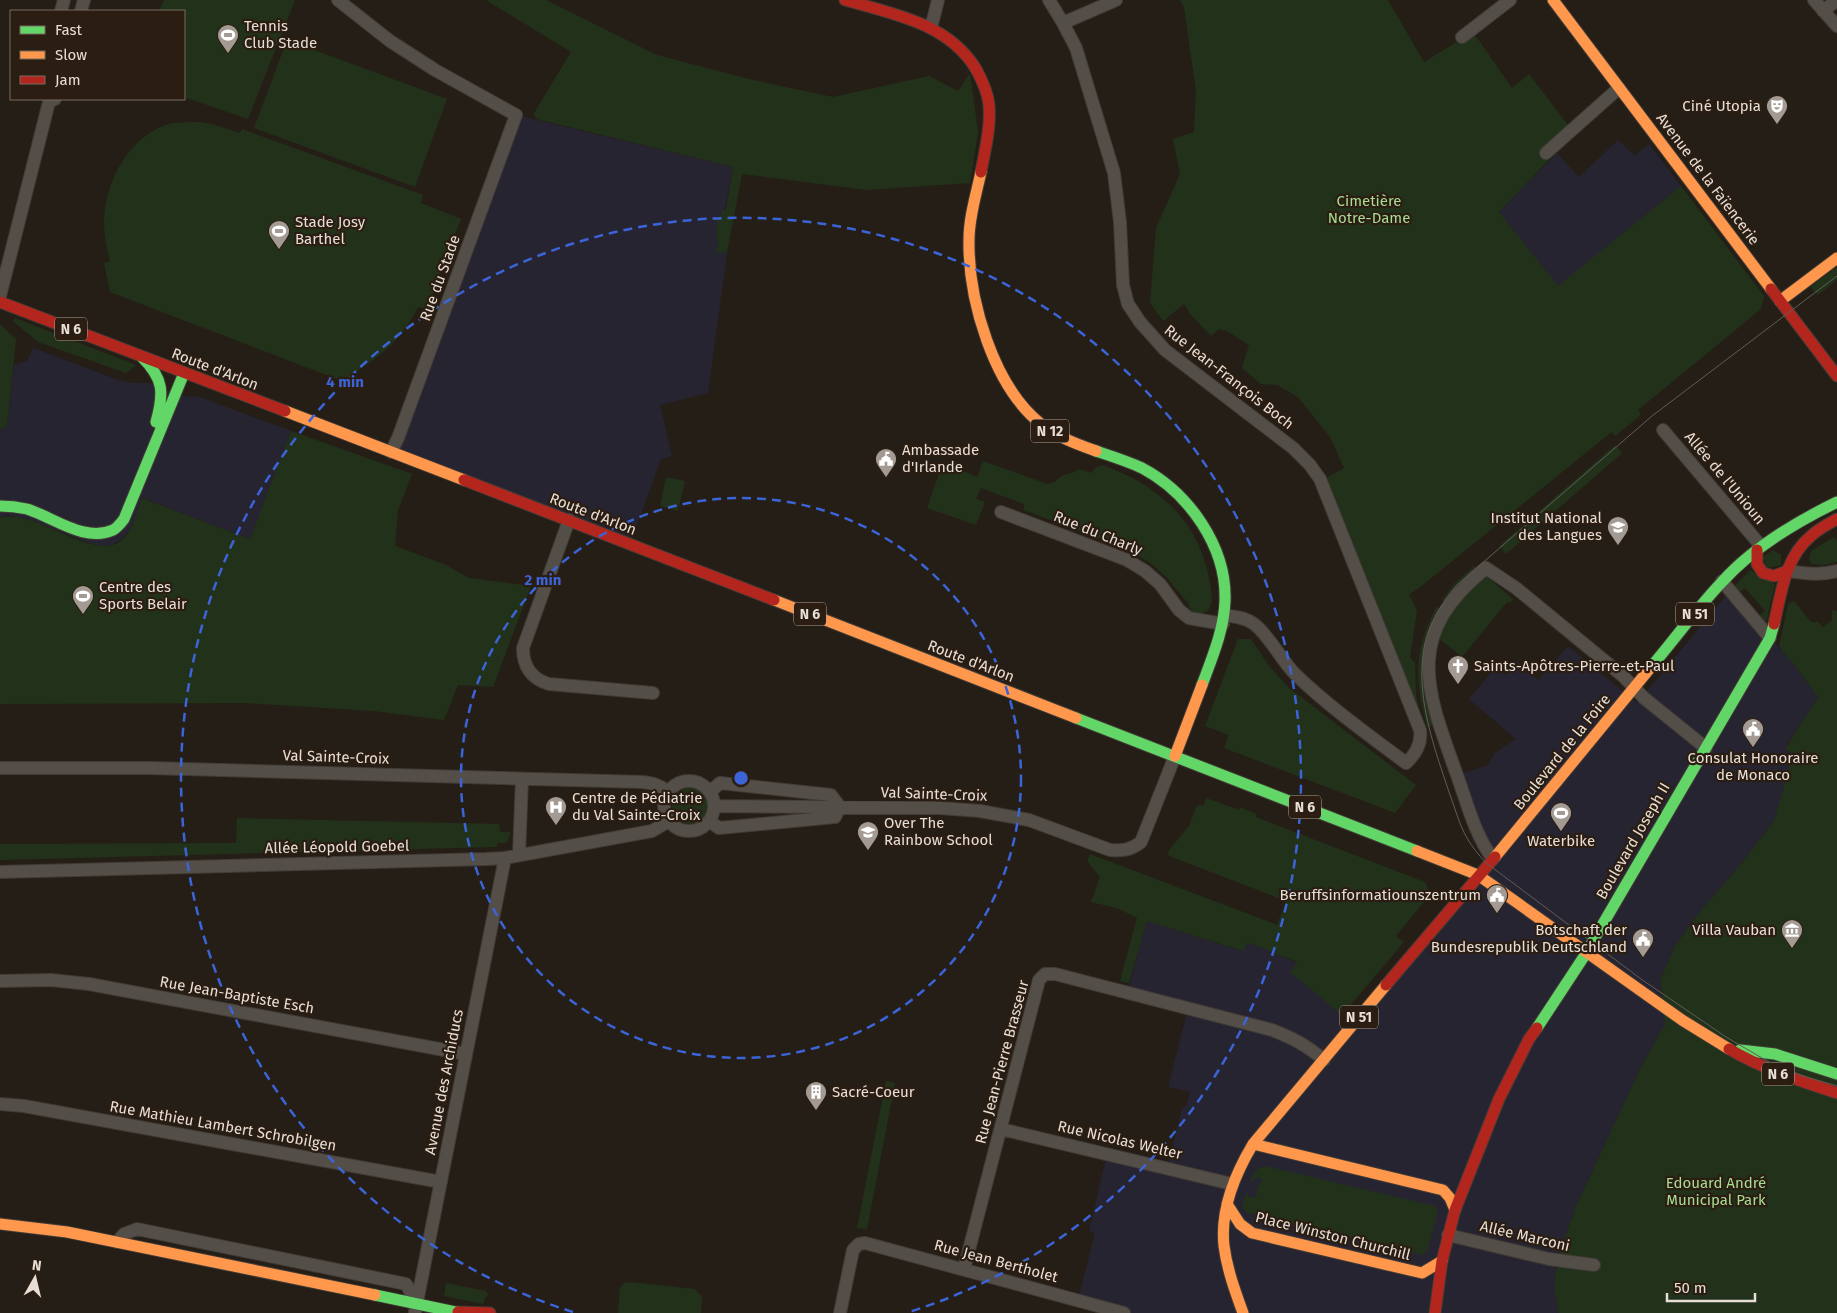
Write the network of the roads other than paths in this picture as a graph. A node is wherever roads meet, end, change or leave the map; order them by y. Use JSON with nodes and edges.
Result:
{"nodes":[{"id":1,"x":338,"y":0,"type":"edge"},
{"id":2,"x":845,"y":0,"type":"edge"},
{"id":3,"x":938,"y":0,"type":"edge"},
{"id":4,"x":1049,"y":0,"type":"edge"},
{"id":5,"x":1116,"y":0,"type":"edge"},
{"id":6,"x":1510,"y":0,"type":"edge"},
{"id":7,"x":1553,"y":0,"type":"edge"},
{"id":8,"x":1814,"y":0,"type":"edge"},
{"id":9,"x":1837,"y":0,"type":"edge"},
{"id":10,"x":1823,"y":10,"type":"junction"},
{"id":11,"x":1064,"y":23,"type":"junction"},
{"id":12,"x":1837,"y":26,"type":"edge"},
{"id":13,"x":931,"y":28,"type":"junction"},
{"id":14,"x":1462,"y":37,"type":"dead end"},
{"id":15,"x":1619,"y":88,"type":"junction"},
{"id":16,"x":50,"y":100,"type":"edge"},
{"id":17,"x":1546,"y":154,"type":"dead end"},
{"id":18,"x":1837,"y":258,"type":"edge"},
{"id":19,"x":0,"y":296,"type":"edge"},
{"id":20,"x":1780,"y":301,"type":"junction"},
{"id":21,"x":0,"y":302,"type":"edge"},
{"id":22,"x":142,"y":357,"type":"junction"},
{"id":23,"x":184,"y":373,"type":"junction"},
{"id":24,"x":1837,"y":376,"type":"edge"},
{"id":25,"x":1663,"y":430,"type":"dead end"},
{"id":26,"x":391,"y":452,"type":"junction"},
{"id":27,"x":141,"y":476,"type":"junction"},
{"id":28,"x":1837,"y":502,"type":"edge"},
{"id":29,"x":0,"y":506,"type":"edge"},
{"id":30,"x":1001,"y":512,"type":"dead end"},
{"id":31,"x":1837,"y":519,"type":"edge"},
{"id":32,"x":569,"y":520,"type":"junction"},
{"id":33,"x":1761,"y":546,"type":"junction"},
{"id":34,"x":1788,"y":567,"type":"junction"},
{"id":35,"x":1837,"y":571,"type":"edge"},
{"id":36,"x":1722,"y":582,"type":"junction"},
{"id":37,"x":1224,"y":620,"type":"junction"},
{"id":38,"x":1770,"y":638,"type":"junction"},
{"id":39,"x":1634,"y":688,"type":"junction"},
{"id":40,"x":653,"y":693,"type":"dead end"},
{"id":41,"x":1706,"y":748,"type":"junction"},
{"id":42,"x":1175,"y":756,"type":"junction"},
{"id":43,"x":1406,"y":763,"type":"joint"},
{"id":44,"x":0,"y":768,"type":"edge"},
{"id":45,"x":522,"y":779,"type":"junction"},
{"id":46,"x":668,"y":792,"type":"junction"},
{"id":47,"x":710,"y":792,"type":"junction"},
{"id":48,"x":714,"y":806,"type":"junction"},
{"id":49,"x":840,"y":807,"type":"junction"},
{"id":50,"x":669,"y":821,"type":"junction"},
{"id":51,"x":709,"y":821,"type":"junction"},
{"id":52,"x":519,"y":855,"type":"junction"},
{"id":53,"x":505,"y":858,"type":"junction"},
{"id":54,"x":1493,"y":859,"type":"junction"},
{"id":55,"x":0,"y":872,"type":"edge"},
{"id":56,"x":1478,"y":874,"type":"junction"},
{"id":57,"x":1587,"y":952,"type":"junction"},
{"id":58,"x":0,"y":981,"type":"edge"},
{"id":59,"x":1723,"y":1046,"type":"junction"},
{"id":60,"x":466,"y":1054,"type":"junction"},
{"id":61,"x":1324,"y":1060,"type":"junction"},
{"id":62,"x":1837,"y":1074,"type":"edge"},
{"id":63,"x":1837,"y":1093,"type":"edge"},
{"id":64,"x":0,"y":1104,"type":"edge"},
{"id":65,"x":1001,"y":1129,"type":"junction"},
{"id":66,"x":1253,"y":1144,"type":"junction"},
{"id":67,"x":441,"y":1182,"type":"junction"},
{"id":68,"x":1232,"y":1184,"type":"junction"},
{"id":69,"x":1227,"y":1204,"type":"junction"},
{"id":70,"x":1455,"y":1210,"type":"junction"},
{"id":71,"x":0,"y":1224,"type":"edge"},
{"id":72,"x":1448,"y":1235,"type":"junction"},
{"id":73,"x":117,"y":1242,"type":"junction"},
{"id":74,"x":228,"y":1247,"type":"junction"},
{"id":75,"x":1442,"y":1261,"type":"junction"},
{"id":76,"x":225,"y":1264,"type":"junction"},
{"id":77,"x":1594,"y":1265,"type":"dead end"},
{"id":78,"x":325,"y":1267,"type":"junction"},
{"id":79,"x":964,"y":1269,"type":"junction"},
{"id":80,"x":322,"y":1284,"type":"junction"},
{"id":81,"x":416,"y":1308,"type":"edge"},
{"id":82,"x":459,"y":1313,"type":"edge"},
{"id":83,"x":490,"y":1313,"type":"edge"},
{"id":84,"x":840,"y":1313,"type":"edge"},
{"id":85,"x":1124,"y":1313,"type":"edge"},
{"id":86,"x":1242,"y":1313,"type":"edge"},
{"id":87,"x":1435,"y":1313,"type":"edge"}],
"edges":[{"from":1,"to":26,"type":"street","name":"Rue du Stade"},
{"from":2,"to":13,"type":"main road","number":"N 12"},
{"from":3,"to":13,"type":"street"},
{"from":4,"to":11,"type":"street","name":"Rue Jean-François Boch"},
{"from":5,"to":11,"type":"street"},
{"from":6,"to":14,"type":"street"},
{"from":7,"to":15,"type":"main road","name":"Avenue de la Faïencerie"},
{"from":8,"to":10,"type":"street"},
{"from":9,"to":10,"type":"street"},
{"from":10,"to":12,"type":"street"},
{"from":11,"to":43,"type":"street","name":"Rue Jean-François Boch"},
{"from":13,"to":37,"type":"main road","number":"N 12"},
{"from":15,"to":17,"type":"street"},
{"from":15,"to":20,"type":"main road","name":"Avenue de la Faïencerie"},
{"from":16,"to":19,"type":"street"},
{"from":18,"to":20,"type":"main road"},
{"from":20,"to":24,"type":"main road","name":"Avenue de la Faïencerie"},
{"from":21,"to":22,"type":"main road","name":"Route d'Arlon","number":"N 6"},
{"from":22,"to":23,"type":"main road","name":"Route d'Arlon","number":"N 6"},
{"from":22,"to":27,"type":"main road"},
{"from":23,"to":26,"type":"main road","name":"Route d'Arlon","number":"N 6"},
{"from":23,"to":27,"type":"main road"},
{"from":25,"to":33,"type":"street","name":"Allée de l'Unioun"},
{"from":26,"to":32,"type":"main road","name":"Route d'Arlon","number":"N 6"},
{"from":27,"to":29,"type":"main road"},
{"from":28,"to":33,"type":"main road","name":"Boulevard de la Foire","number":"N 51"},
{"from":30,"to":37,"type":"street","name":"Rue du Charly"},
{"from":31,"to":34,"type":"main road","name":"Boulevard Joseph II"},
{"from":32,"to":40,"type":"street"},
{"from":32,"to":42,"type":"main road","name":"Route d'Arlon","number":"N 6"},
{"from":33,"to":34,"type":"main road"},
{"from":33,"to":34,"type":"main road"},
{"from":33,"to":36,"type":"main road","name":"Boulevard de la Foire","number":"N 51"},
{"from":34,"to":35,"type":"street"},
{"from":34,"to":38,"type":"main road","name":"Boulevard Joseph II"},
{"from":36,"to":38,"type":"street"},
{"from":36,"to":39,"type":"main road","name":"Boulevard de la Foire","number":"N 51"},
{"from":37,"to":42,"type":"main road","number":"N 12"},
{"from":37,"to":43,"type":"street","name":"Rue du Charly"},
{"from":38,"to":41,"type":"main road","name":"Boulevard Joseph II"},
{"from":39,"to":41,"type":"street"},
{"from":39,"to":54,"type":"main road","name":"Boulevard de la Foire","number":"N 51"},
{"from":39,"to":54,"type":"street"},
{"from":41,"to":57,"type":"main road","name":"Boulevard Joseph II"},
{"from":42,"to":49,"type":"street","name":"Val Sainte-Croix"},
{"from":42,"to":56,"type":"main road","number":"N 6"},
{"from":44,"to":45,"type":"street","name":"Val Sainte-Croix"},
{"from":45,"to":46,"type":"street","name":"Val Sainte-Croix"},
{"from":45,"to":52,"type":"street"},
{"from":46,"to":47,"type":"street"},
{"from":46,"to":50,"type":"street"},
{"from":47,"to":48,"type":"street"},
{"from":47,"to":49,"type":"street"},
{"from":48,"to":49,"type":"street","name":"Val Sainte-Croix"},
{"from":48,"to":51,"type":"street"},
{"from":49,"to":51,"type":"street"},
{"from":50,"to":51,"type":"street"},
{"from":50,"to":52,"type":"street","name":"Allée Léopold Goebel"},
{"from":52,"to":53,"type":"street","name":"Allée Léopold Goebel"},
{"from":53,"to":55,"type":"street","name":"Allée Léopold Goebel"},
{"from":53,"to":60,"type":"street","name":"Avenue des Archiducs"},
{"from":54,"to":56,"type":"main road","number":"N 51"},
{"from":56,"to":57,"type":"main road","number":"N 6"},
{"from":56,"to":61,"type":"main road","number":"N 51"},
{"from":57,"to":59,"type":"main road","number":"N 6"},
{"from":57,"to":70,"type":"main road","name":"Boulevard Joseph II"},
{"from":58,"to":60,"type":"street","name":"Rue Jean-Baptiste Esch"},
{"from":59,"to":62,"type":"main road","number":"N 6"},
{"from":59,"to":63,"type":"main road","number":"N 6"},
{"from":60,"to":67,"type":"street","name":"Avenue des Archiducs"},
{"from":61,"to":65,"type":"street","name":"Rue Jean-Pierre Brasseur"},
{"from":61,"to":66,"type":"main road","number":"N 51"},
{"from":64,"to":67,"type":"street","name":"Rue Mathieu Lambert Schrobilgen"},
{"from":65,"to":68,"type":"street","name":"Rue Nicolas Welter"},
{"from":65,"to":79,"type":"street","name":"Rue Jean-Pierre Brasseur"},
{"from":66,"to":68,"type":"main road","number":"N 51"},
{"from":66,"to":70,"type":"main road"},
{"from":67,"to":81,"type":"street","name":"Avenue des Archiducs"},
{"from":68,"to":69,"type":"main road","number":"N 51"},
{"from":69,"to":75,"type":"main road","name":"Place Winston Churchill"},
{"from":69,"to":86,"type":"main road","number":"N 51"},
{"from":70,"to":72,"type":"main road","name":"Boulevard Joseph II"},
{"from":71,"to":73,"type":"main road"},
{"from":72,"to":75,"type":"main road","name":"Boulevard Joseph II"},
{"from":72,"to":77,"type":"street","name":"Allée Marconi"},
{"from":73,"to":74,"type":"street"},
{"from":73,"to":76,"type":"main road"},
{"from":74,"to":76,"type":"street"},
{"from":74,"to":78,"type":"street"},
{"from":75,"to":87,"type":"main road","name":"Boulevard Joseph II"},
{"from":76,"to":80,"type":"main road"},
{"from":78,"to":80,"type":"street"},
{"from":78,"to":81,"type":"street"},
{"from":79,"to":84,"type":"street","name":"Rue Jean Bertholet"},
{"from":79,"to":85,"type":"street","name":"Rue Jean Bertholet"},
{"from":80,"to":81,"type":"main road"},
{"from":81,"to":82,"type":"main road"},
{"from":82,"to":83,"type":"main road"}]}
